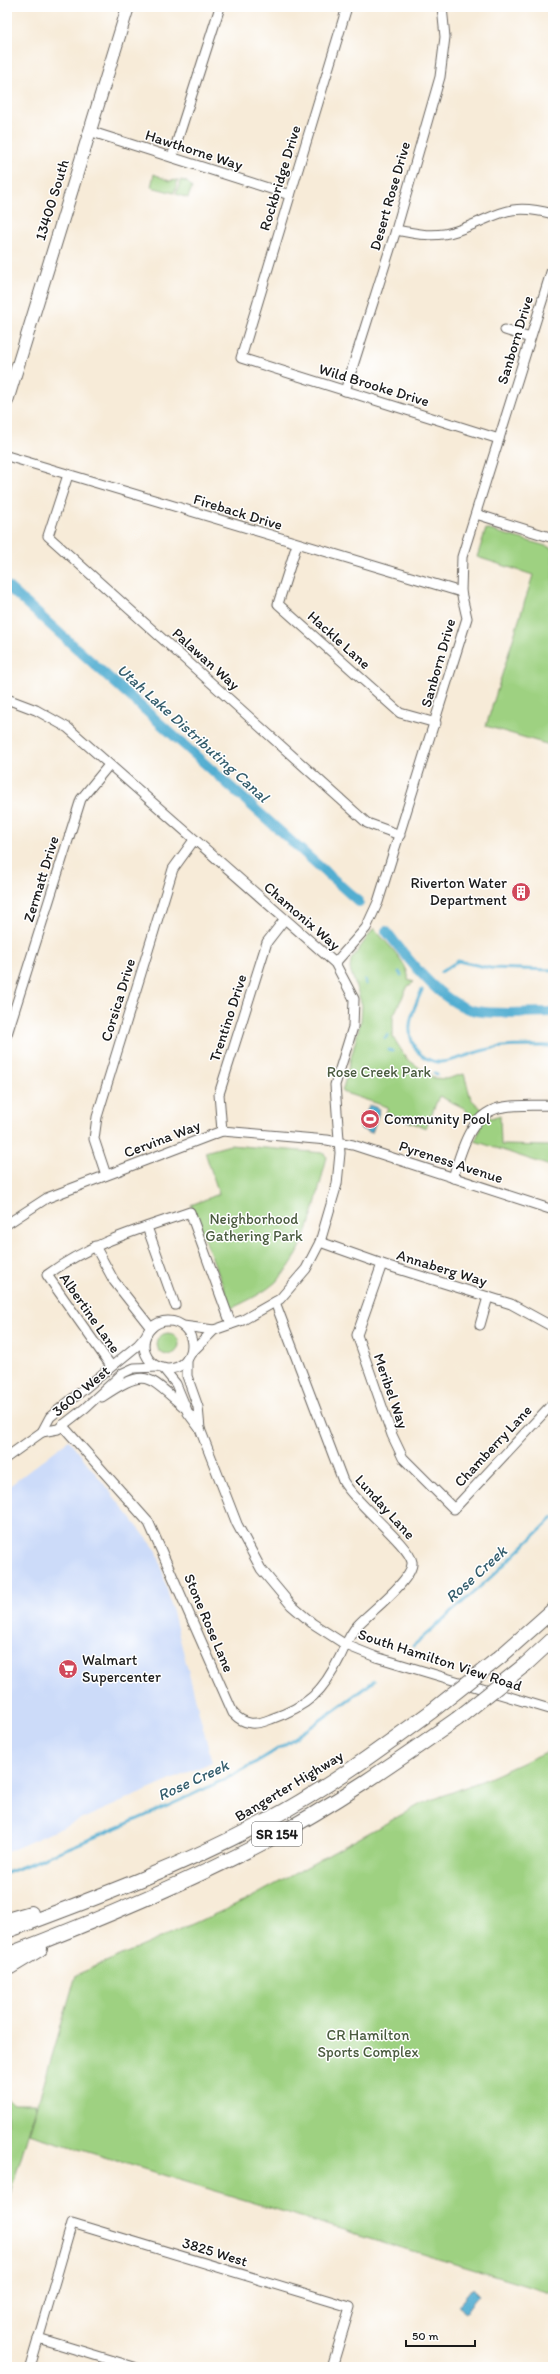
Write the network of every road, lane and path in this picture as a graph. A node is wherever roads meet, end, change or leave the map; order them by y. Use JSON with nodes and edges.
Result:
{"nodes":[{"id":1,"x":128,"y":7,"type":"edge"},
{"id":2,"x":220,"y":7,"type":"edge"},
{"id":3,"x":347,"y":7,"type":"edge"},
{"id":4,"x":442,"y":7,"type":"edge"},
{"id":5,"x":90,"y":132,"type":"junction"},
{"id":6,"x":172,"y":157,"type":"junction"},
{"id":7,"x":290,"y":195,"type":"junction"},
{"id":8,"x":553,"y":214,"type":"edge"},
{"id":9,"x":396,"y":230,"type":"junction"},
{"id":10,"x":553,"y":266,"type":"edge"},
{"id":11,"x":505,"y":330,"type":"dead end"},
{"id":12,"x":530,"y":338,"type":"junction"},
{"id":13,"x":241,"y":358,"type":"joint"},
{"id":14,"x":10,"y":383,"type":"edge"},
{"id":15,"x":345,"y":391,"type":"junction"},
{"id":16,"x":7,"y":402,"type":"edge"},
{"id":17,"x":499,"y":438,"type":"junction"},
{"id":18,"x":7,"y":456,"type":"edge"},
{"id":19,"x":68,"y":475,"type":"junction"},
{"id":20,"x":476,"y":514,"type":"junction"},
{"id":21,"x":553,"y":538,"type":"edge"},
{"id":22,"x":297,"y":544,"type":"junction"},
{"id":23,"x":461,"y":592,"type":"junction"},
{"id":24,"x":7,"y":699,"type":"edge"},
{"id":25,"x":436,"y":723,"type":"junction"},
{"id":26,"x":109,"y":765,"type":"junction"},
{"id":27,"x":400,"y":835,"type":"junction"},
{"id":28,"x":194,"y":840,"type":"junction"},
{"id":29,"x":284,"y":920,"type":"junction"},
{"id":30,"x":335,"y":963,"type":"junction"},
{"id":31,"x":10,"y":1014,"type":"edge"},
{"id":32,"x":7,"y":1034,"type":"edge"},
{"id":33,"x":553,"y":1105,"type":"edge"},
{"id":34,"x":222,"y":1131,"type":"junction"},
{"id":35,"x":339,"y":1142,"type":"junction"},
{"id":36,"x":106,"y":1175,"type":"junction"},
{"id":37,"x":453,"y":1178,"type":"junction"},
{"id":38,"x":553,"y":1210,"type":"edge"},
{"id":39,"x":7,"y":1224,"type":"edge"},
{"id":40,"x":147,"y":1227,"type":"junction"},
{"id":41,"x":320,"y":1242,"type":"junction"},
{"id":42,"x":95,"y":1246,"type":"junction"},
{"id":43,"x":382,"y":1264,"type":"junction"},
{"id":44,"x":488,"y":1297,"type":"junction"},
{"id":45,"x":275,"y":1302,"type":"junction"},
{"id":46,"x":175,"y":1305,"type":"dead end"},
{"id":47,"x":232,"y":1324,"type":"junction"},
{"id":48,"x":480,"y":1325,"type":"dead end"},
{"id":49,"x":183,"y":1326,"type":"junction"},
{"id":50,"x":553,"y":1327,"type":"edge"},
{"id":51,"x":152,"y":1328,"type":"junction"},
{"id":52,"x":214,"y":1330,"type":"junction"},
{"id":53,"x":145,"y":1337,"type":"junction"},
{"id":54,"x":189,"y":1356,"type":"junction"},
{"id":55,"x":111,"y":1366,"type":"junction"},
{"id":56,"x":161,"y":1368,"type":"junction"},
{"id":57,"x":553,"y":1403,"type":"edge"},
{"id":58,"x":84,"y":1408,"type":"junction"},
{"id":59,"x":186,"y":1408,"type":"junction"},
{"id":60,"x":62,"y":1425,"type":"junction"},
{"id":61,"x":200,"y":1429,"type":"junction"},
{"id":62,"x":42,"y":1432,"type":"junction"},
{"id":63,"x":7,"y":1457,"type":"edge"},
{"id":64,"x":454,"y":1509,"type":"joint"},
{"id":65,"x":553,"y":1610,"type":"edge"},
{"id":66,"x":553,"y":1639,"type":"edge"},
{"id":67,"x":346,"y":1644,"type":"junction"},
{"id":68,"x":553,"y":1710,"type":"edge"},
{"id":69,"x":126,"y":1887,"type":"junction"},
{"id":70,"x":7,"y":1920,"type":"edge"},
{"id":71,"x":84,"y":1925,"type":"junction"},
{"id":72,"x":7,"y":1931,"type":"edge"},
{"id":73,"x":7,"y":1955,"type":"edge"},
{"id":74,"x":7,"y":1969,"type":"edge"},
{"id":75,"x":38,"y":2338,"type":"junction"},
{"id":76,"x":30,"y":2367,"type":"edge"},
{"id":77,"x":134,"y":2367,"type":"edge"},
{"id":78,"x":332,"y":2367,"type":"edge"}],
"edges":[{"from":1,"to":5,"type":"main road","name":"13400 South"},
{"from":2,"to":6,"type":"street"},
{"from":3,"to":7,"type":"street","name":"Rockbridge Drive"},
{"from":4,"to":9,"type":"street","name":"Desert Rose Drive"},
{"from":5,"to":6,"type":"street","name":"Hawthorne Way"},
{"from":5,"to":14,"type":"main road","name":"13400 South"},
{"from":6,"to":7,"type":"street","name":"Hawthorne Way"},
{"from":7,"to":13,"type":"street","name":"Rockbridge Drive"},
{"from":8,"to":9,"type":"street"},
{"from":9,"to":15,"type":"street","name":"Desert Rose Drive"},
{"from":10,"to":12,"type":"street","name":"Sanborn Drive"},
{"from":11,"to":12,"type":"street"},
{"from":12,"to":17,"type":"street","name":"Sanborn Drive"},
{"from":13,"to":15,"type":"street","name":"Wild Brooke Drive"},
{"from":14,"to":16,"type":"main road","name":"13400 South"},
{"from":15,"to":17,"type":"street","name":"Wild Brooke Drive"},
{"from":17,"to":20,"type":"street","name":"Sanborn Drive"},
{"from":18,"to":19,"type":"street","name":"Fireback Drive"},
{"from":19,"to":22,"type":"street","name":"Fireback Drive"},
{"from":19,"to":27,"type":"street","name":"Palawan Way"},
{"from":20,"to":21,"type":"street"},
{"from":20,"to":23,"type":"street","name":"Sanborn Drive"},
{"from":22,"to":23,"type":"street","name":"Fireback Drive"},
{"from":22,"to":25,"type":"street","name":"Hackle Lane"},
{"from":23,"to":25,"type":"street","name":"Sanborn Drive"},
{"from":24,"to":26,"type":"street","name":"Chamonix Way"},
{"from":25,"to":27,"type":"street","name":"Sanborn Drive"},
{"from":26,"to":28,"type":"street","name":"Chamonix Way"},
{"from":26,"to":31,"type":"street","name":"Zermatt Drive"},
{"from":27,"to":30,"type":"street","name":"Sanborn Drive"},
{"from":28,"to":29,"type":"street","name":"Chamonix Way"},
{"from":28,"to":36,"type":"street","name":"Corsica Drive"},
{"from":29,"to":30,"type":"street","name":"Chamonix Way"},
{"from":29,"to":34,"type":"street","name":"Trentino Drive"},
{"from":30,"to":35,"type":"street","name":"Chamonix Way"},
{"from":31,"to":32,"type":"street","name":"Zermatt Drive"},
{"from":33,"to":37,"type":"street"},
{"from":34,"to":35,"type":"street","name":"Cervina Way"},
{"from":34,"to":36,"type":"street","name":"Cervina Way"},
{"from":35,"to":37,"type":"street","name":"Pyreness Avenue"},
{"from":35,"to":41,"type":"street","name":"Chamonix Way"},
{"from":36,"to":39,"type":"street","name":"Cervina Way"},
{"from":37,"to":38,"type":"street","name":"Pyreness Avenue"},
{"from":40,"to":42,"type":"street"},
{"from":40,"to":46,"type":"street"},
{"from":40,"to":47,"type":"street"},
{"from":41,"to":43,"type":"street","name":"Annaberg Way"},
{"from":41,"to":45,"type":"street","name":"Chamonix Way"},
{"from":42,"to":51,"type":"street"},
{"from":42,"to":55,"type":"street","name":"Albertine Lane"},
{"from":43,"to":44,"type":"street","name":"Annaberg Way"},
{"from":43,"to":64,"type":"street","name":"Meribel Way"},
{"from":44,"to":48,"type":"street"},
{"from":44,"to":50,"type":"street","name":"Annaberg Way"},
{"from":45,"to":47,"type":"street","name":"Chamonix Way"},
{"from":45,"to":67,"type":"street","name":"Lunday Lane"},
{"from":47,"to":52,"type":"street","name":"Chamonix Way"},
{"from":49,"to":51,"type":"street"},
{"from":49,"to":52,"type":"street","name":"Chamonix Way"},
{"from":49,"to":54,"type":"street"},
{"from":51,"to":53,"type":"street"},
{"from":52,"to":54,"type":"street","name":"Chamonix Way"},
{"from":53,"to":55,"type":"street","name":"3600 West"},
{"from":53,"to":56,"type":"street"},
{"from":54,"to":56,"type":"street"},
{"from":54,"to":61,"type":"street","name":"South Hamilton View Road"},
{"from":55,"to":62,"type":"street","name":"3600 West"},
{"from":56,"to":58,"type":"street","name":"3600 West"},
{"from":56,"to":59,"type":"street","name":"South Hamilton View Road"},
{"from":57,"to":64,"type":"street","name":"Chamberry Lane"},
{"from":58,"to":59,"type":"street"},
{"from":58,"to":60,"type":"street","name":"3600 West"},
{"from":59,"to":61,"type":"street","name":"South Hamilton View Road"},
{"from":60,"to":62,"type":"street","name":"3600 West"},
{"from":60,"to":67,"type":"street","name":"Stone Rose Lane"},
{"from":61,"to":67,"type":"street","name":"South Hamilton View Road"},
{"from":62,"to":63,"type":"street"},
{"from":65,"to":69,"type":"highway","name":"Bangerter Highway","number":"SR 154","bridge":true},
{"from":66,"to":71,"type":"highway","number":"SR 154","bridge":true},
{"from":67,"to":68,"type":"street","name":"South Hamilton View Road"},
{"from":69,"to":70,"type":"highway"},
{"from":69,"to":72,"type":"highway","name":"Bangerter Highway","number":"SR 154"},
{"from":71,"to":73,"type":"highway","number":"SR 154"},
{"from":71,"to":74,"type":"highway"},
{"from":75,"to":76,"type":"street"},
{"from":75,"to":77,"type":"street"},
{"from":75,"to":78,"type":"street","name":"3825 West"}]}
